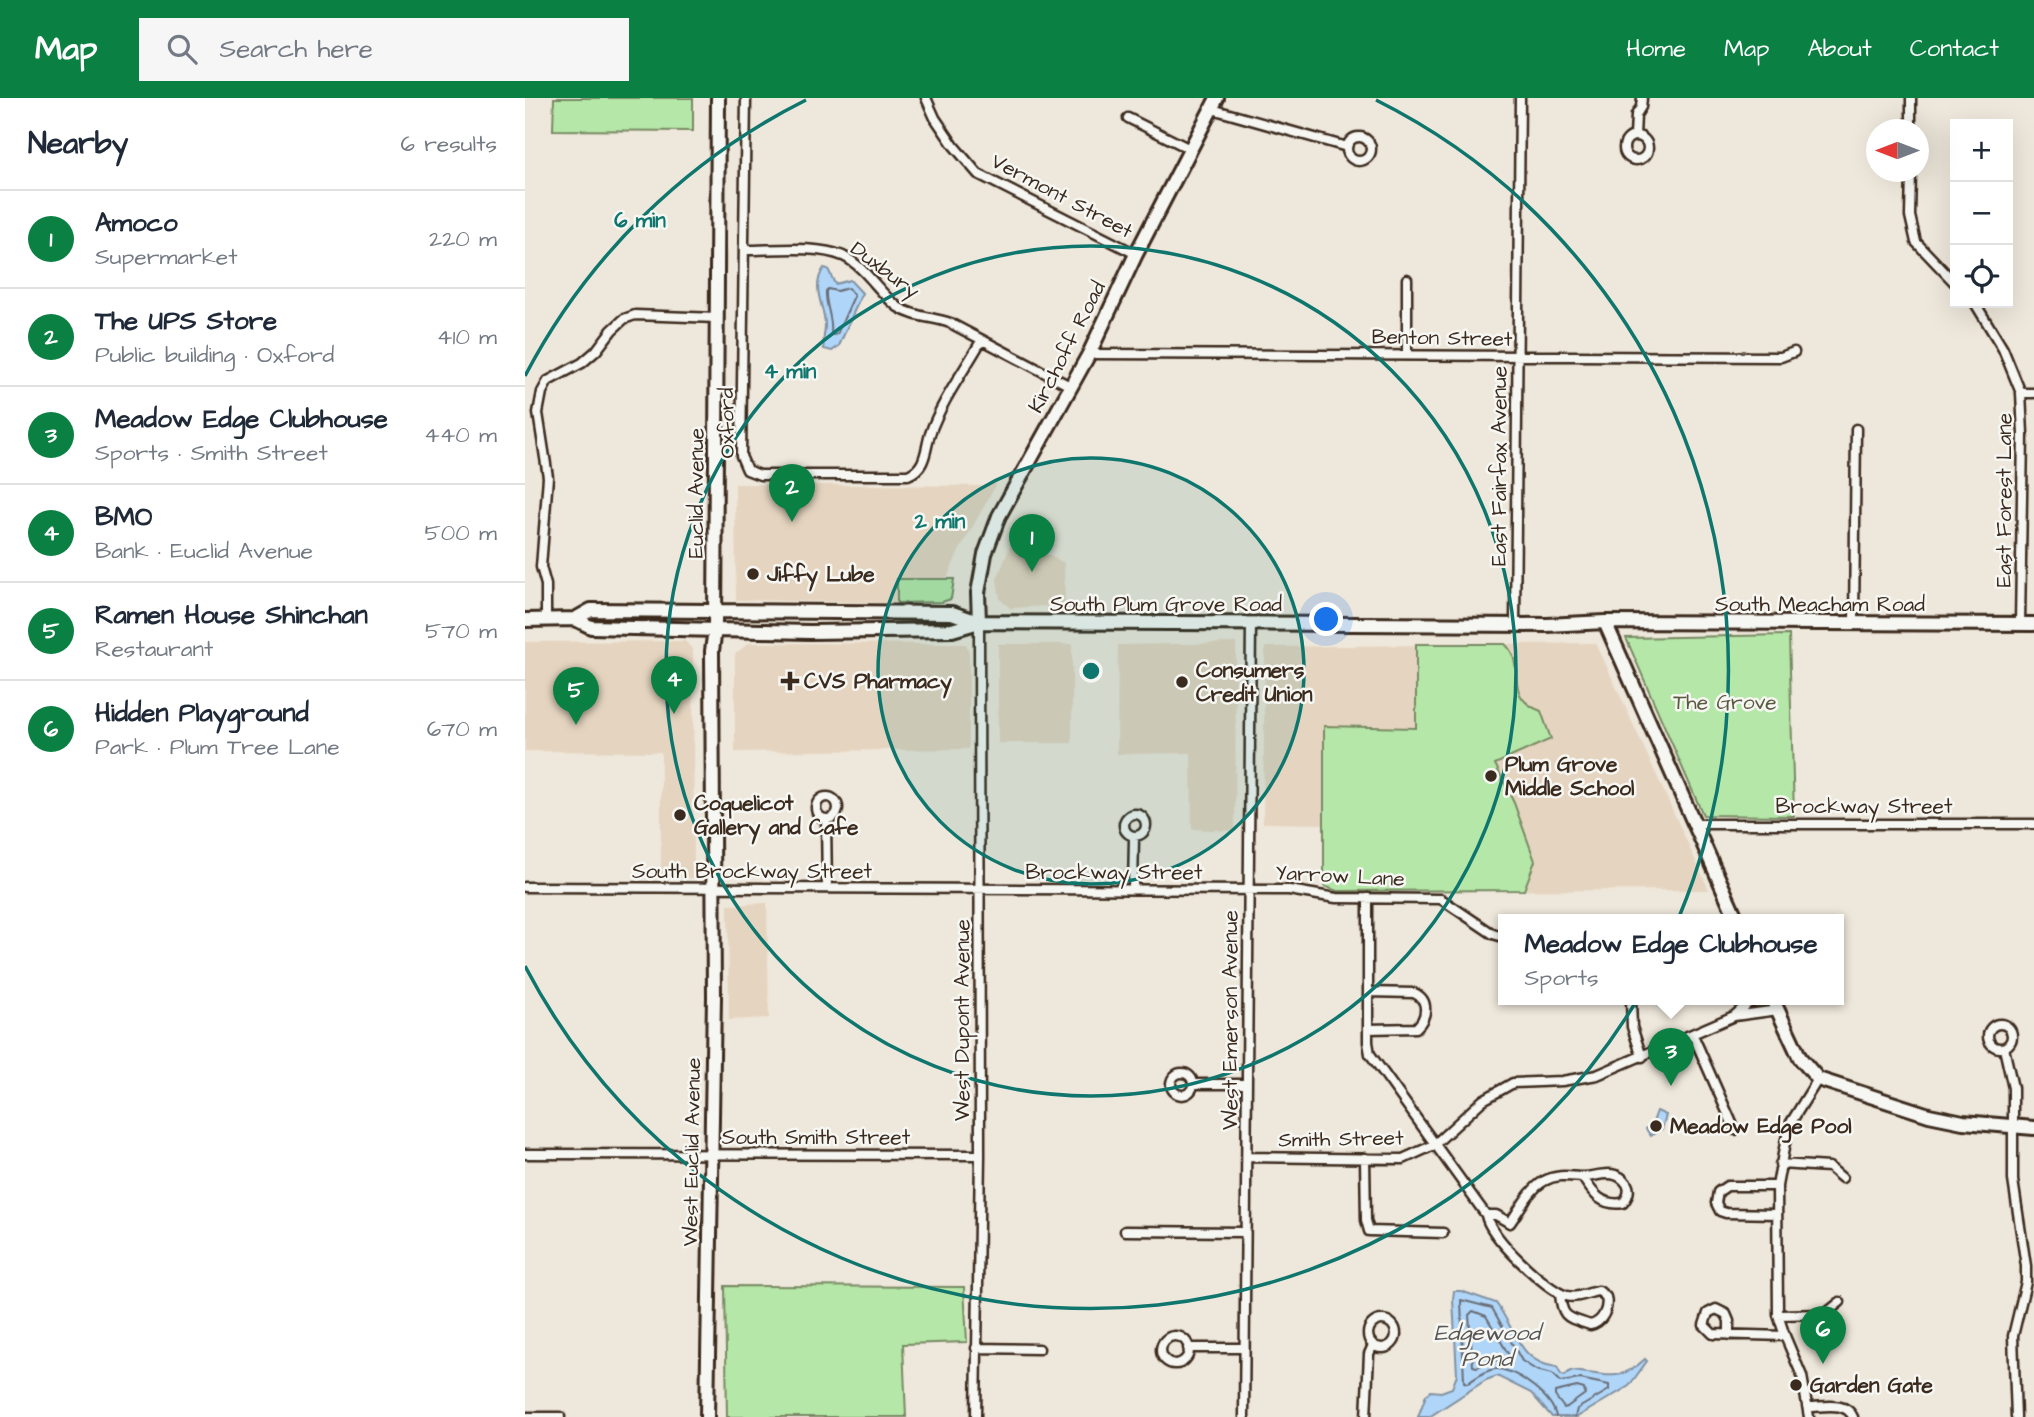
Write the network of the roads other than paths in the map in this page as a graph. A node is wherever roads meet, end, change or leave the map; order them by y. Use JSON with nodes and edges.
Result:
{"nodes":[{"id":1,"x":718,"y":98,"type":"edge"},
{"id":2,"x":746,"y":98,"type":"edge"},
{"id":3,"x":926,"y":98,"type":"edge"},
{"id":4,"x":1520,"y":98,"type":"edge"},
{"id":5,"x":1642,"y":98,"type":"edge"},
{"id":6,"x":1911,"y":98,"type":"edge"},
{"id":7,"x":1215,"y":104,"type":"edge"},
{"id":8,"x":1128,"y":118,"type":"dead end"},
{"id":9,"x":1911,"y":119,"type":"edge"},
{"id":10,"x":1635,"y":136,"type":"dead end"},
{"id":11,"x":1347,"y":147,"type":"dead end"},
{"id":12,"x":1190,"y":149,"type":"junction"},
{"id":13,"x":1911,"y":182,"type":"edge"},
{"id":14,"x":746,"y":250,"type":"junction"},
{"id":15,"x":1136,"y":254,"type":"junction"},
{"id":16,"x":1950,"y":278,"type":"edge"},
{"id":17,"x":1407,"y":279,"type":"dead end"},
{"id":18,"x":1978,"y":308,"type":"edge"},
{"id":19,"x":717,"y":318,"type":"junction"},
{"id":20,"x":981,"y":341,"type":"junction"},
{"id":21,"x":1794,"y":352,"type":"dead end"},
{"id":22,"x":1089,"y":354,"type":"junction"},
{"id":23,"x":1407,"y":355,"type":"junction"},
{"id":24,"x":1517,"y":356,"type":"junction"},
{"id":25,"x":1070,"y":386,"type":"junction"},
{"id":26,"x":2021,"y":393,"type":"junction"},
{"id":27,"x":2034,"y":393,"type":"edge"},
{"id":28,"x":1856,"y":429,"type":"dead end"},
{"id":29,"x":714,"y":610,"type":"junction"},
{"id":30,"x":575,"y":618,"type":"junction"},
{"id":31,"x":546,"y":619,"type":"junction"},
{"id":32,"x":525,"y":620,"type":"edge"},
{"id":33,"x":979,"y":622,"type":"junction"},
{"id":34,"x":1605,"y":622,"type":"junction"},
{"id":35,"x":1251,"y":623,"type":"junction"},
{"id":36,"x":1854,"y":623,"type":"junction"},
{"id":37,"x":2027,"y":624,"type":"edge"},
{"id":38,"x":1515,"y":625,"type":"junction"},
{"id":39,"x":715,"y":629,"type":"junction"},
{"id":40,"x":826,"y":818,"type":"dead end"},
{"id":41,"x":1694,"y":824,"type":"junction"},
{"id":42,"x":2034,"y":824,"type":"edge"},
{"id":43,"x":1134,"y":836,"type":"dead end"},
{"id":44,"x":525,"y":887,"type":"edge"},
{"id":45,"x":712,"y":888,"type":"junction"},
{"id":46,"x":827,"y":888,"type":"junction"},
{"id":47,"x":980,"y":889,"type":"junction"},
{"id":48,"x":1133,"y":889,"type":"junction"},
{"id":49,"x":1247,"y":890,"type":"junction"},
{"id":50,"x":1368,"y":898,"type":"junction"},
{"id":51,"x":1734,"y":914,"type":"edge"},
{"id":52,"x":1498,"y":936,"type":"edge"},
{"id":53,"x":1368,"y":992,"type":"junction"},
{"id":54,"x":1631,"y":1005,"type":"edge"},
{"id":55,"x":1746,"y":1005,"type":"edge"},
{"id":56,"x":1776,"y":1005,"type":"edge"},
{"id":57,"x":1734,"y":1016,"type":"junction"},
{"id":58,"x":1368,"y":1028,"type":"junction"},
{"id":59,"x":1693,"y":1035,"type":"junction"},
{"id":60,"x":2004,"y":1048,"type":"dead end"},
{"id":61,"x":1642,"y":1057,"type":"junction"},
{"id":62,"x":1818,"y":1079,"type":"junction"},
{"id":63,"x":1193,"y":1083,"type":"dead end"},
{"id":64,"x":1247,"y":1083,"type":"junction"},
{"id":65,"x":2013,"y":1127,"type":"junction"},
{"id":66,"x":2034,"y":1128,"type":"edge"},
{"id":67,"x":1735,"y":1130,"type":"dead end"},
{"id":68,"x":1434,"y":1145,"type":"junction"},
{"id":69,"x":525,"y":1154,"type":"edge"},
{"id":70,"x":711,"y":1154,"type":"junction"},
{"id":71,"x":980,"y":1155,"type":"junction"},
{"id":72,"x":1247,"y":1157,"type":"junction"},
{"id":73,"x":1365,"y":1158,"type":"junction"},
{"id":74,"x":1780,"y":1164,"type":"junction"},
{"id":75,"x":1583,"y":1178,"type":"junction"},
{"id":76,"x":1842,"y":1178,"type":"dead end"},
{"id":77,"x":1777,"y":1186,"type":"junction"},
{"id":78,"x":1777,"y":1214,"type":"junction"},
{"id":79,"x":1486,"y":1215,"type":"junction"},
{"id":80,"x":1510,"y":1223,"type":"junction"},
{"id":81,"x":1125,"y":1231,"type":"dead end"},
{"id":82,"x":1245,"y":1232,"type":"junction"},
{"id":83,"x":1443,"y":1233,"type":"dead end"},
{"id":84,"x":1501,"y":1240,"type":"junction"},
{"id":85,"x":1560,"y":1294,"type":"junction"},
{"id":86,"x":1840,"y":1302,"type":"dead end"},
{"id":87,"x":1778,"y":1315,"type":"junction"},
{"id":88,"x":1729,"y":1335,"type":"dead end"},
{"id":89,"x":1784,"y":1336,"type":"junction"},
{"id":90,"x":1373,"y":1345,"type":"dead end"},
{"id":91,"x":976,"y":1348,"type":"junction"},
{"id":92,"x":1188,"y":1348,"type":"dead end"},
{"id":93,"x":1243,"y":1348,"type":"junction"},
{"id":94,"x":1039,"y":1349,"type":"dead end"},
{"id":95,"x":1809,"y":1407,"type":"junction"},
{"id":96,"x":525,"y":1417,"type":"edge"},
{"id":97,"x":560,"y":1417,"type":"edge"},
{"id":98,"x":707,"y":1417,"type":"edge"},
{"id":99,"x":976,"y":1417,"type":"edge"},
{"id":100,"x":1244,"y":1417,"type":"edge"},
{"id":101,"x":1366,"y":1417,"type":"edge"},
{"id":102,"x":1809,"y":1417,"type":"edge"},
{"id":103,"x":1853,"y":1417,"type":"edge"},
{"id":104,"x":2016,"y":1417,"type":"edge"}],
"edges":[{"from":1,"to":19,"type":"main road","name":"Euclid Avenue"},
{"from":2,"to":14,"type":"street","name":"Oxford"},
{"from":3,"to":15,"type":"street","name":"Vermont Street"},
{"from":4,"to":24,"type":"street","name":"East Fairfax Avenue"},
{"from":5,"to":10,"type":"street"},
{"from":6,"to":9,"type":"street"},
{"from":7,"to":11,"type":"street"},
{"from":7,"to":12,"type":"main road","name":"Kirchoff Road"},
{"from":8,"to":12,"type":"street"},
{"from":12,"to":15,"type":"main road","name":"Kirchoff Road"},
{"from":13,"to":16,"type":"street"},
{"from":14,"to":20,"type":"street","name":"Duxbury"},
{"from":14,"to":20,"type":"street","name":"Oxford"},
{"from":15,"to":22,"type":"main road","name":"Kirchoff Road"},
{"from":17,"to":23,"type":"street"},
{"from":18,"to":26,"type":"street","name":"East Forest Lane"},
{"from":19,"to":29,"type":"main road","name":"Euclid Avenue"},
{"from":19,"to":31,"type":"street"},
{"from":20,"to":25,"type":"street","name":"Duxbury"},
{"from":21,"to":24,"type":"street","name":"Benton Street"},
{"from":22,"to":23,"type":"street","name":"Benton Street"},
{"from":22,"to":25,"type":"main road","name":"Kirchoff Road"},
{"from":23,"to":24,"type":"street","name":"Benton Street"},
{"from":24,"to":38,"type":"street","name":"East Fairfax Avenue"},
{"from":25,"to":33,"type":"main road","name":"Kirchoff Road"},
{"from":26,"to":27,"type":"street"},
{"from":26,"to":37,"type":"street","name":"East Forest Lane"},
{"from":28,"to":36,"type":"street"},
{"from":29,"to":30,"type":"main road","name":"South Plum Grove Road"},
{"from":29,"to":33,"type":"main road","name":"South Plum Grove Road"},
{"from":29,"to":39,"type":"main road","name":"Euclid Avenue"},
{"from":30,"to":31,"type":"main road","name":"South Plum Grove Road"},
{"from":30,"to":39,"type":"main road","name":"South Plum Grove Road"},
{"from":31,"to":32,"type":"main road","name":"South Plum Grove Road"},
{"from":33,"to":35,"type":"main road","name":"South Plum Grove Road"},
{"from":33,"to":39,"type":"main road","name":"South Plum Grove Road"},
{"from":33,"to":47,"type":"street","name":"West Dupont Avenue"},
{"from":34,"to":36,"type":"main road","name":"South Meacham Road"},
{"from":34,"to":38,"type":"main road","name":"South Plum Grove Road"},
{"from":34,"to":41,"type":"main road"},
{"from":35,"to":38,"type":"main road","name":"South Plum Grove Road"},
{"from":35,"to":49,"type":"street","name":"West Emerson Avenue"},
{"from":36,"to":37,"type":"main road","name":"South Meacham Road"},
{"from":39,"to":45,"type":"main road","name":"Euclid Avenue"},
{"from":40,"to":46,"type":"street"},
{"from":41,"to":42,"type":"street","name":"Brockway Street"},
{"from":41,"to":51,"type":"main road"},
{"from":43,"to":48,"type":"street"},
{"from":44,"to":45,"type":"street","name":"South Brockway Street"},
{"from":45,"to":46,"type":"street","name":"South Brockway Street"},
{"from":45,"to":70,"type":"main road","name":"West Euclid Avenue"},
{"from":46,"to":47,"type":"street","name":"South Brockway Street"},
{"from":47,"to":48,"type":"street","name":"Brockway Street"},
{"from":47,"to":71,"type":"street","name":"West Dupont Avenue"},
{"from":48,"to":49,"type":"street","name":"Brockway Street"},
{"from":49,"to":50,"type":"street","name":"Yarrow Lane"},
{"from":49,"to":64,"type":"street","name":"West Emerson Avenue"},
{"from":50,"to":52,"type":"street","name":"Yarrow Lane"},
{"from":50,"to":53,"type":"street"},
{"from":53,"to":58,"type":"street"},
{"from":53,"to":58,"type":"street"},
{"from":54,"to":61,"type":"street"},
{"from":55,"to":57,"type":"street","name":"Smith Street"},
{"from":56,"to":57,"type":"street","name":"Smith Street"},
{"from":56,"to":62,"type":"main road"},
{"from":57,"to":59,"type":"street","name":"Smith Street"},
{"from":58,"to":68,"type":"street"},
{"from":59,"to":61,"type":"street","name":"Smith Street"},
{"from":59,"to":67,"type":"street"},
{"from":60,"to":65,"type":"street"},
{"from":61,"to":68,"type":"street","name":"Smith Street"},
{"from":62,"to":65,"type":"main road"},
{"from":62,"to":74,"type":"street"},
{"from":63,"to":64,"type":"street"},
{"from":64,"to":72,"type":"street","name":"West Emerson Avenue"},
{"from":65,"to":66,"type":"main road"},
{"from":65,"to":104,"type":"street"},
{"from":68,"to":73,"type":"street","name":"Smith Street"},
{"from":68,"to":79,"type":"street"},
{"from":69,"to":70,"type":"street","name":"South Smith Street"},
{"from":70,"to":71,"type":"street","name":"South Smith Street"},
{"from":70,"to":98,"type":"main road","name":"West Euclid Avenue"},
{"from":71,"to":91,"type":"street","name":"West Dupont Avenue"},
{"from":72,"to":73,"type":"street","name":"Smith Street"},
{"from":72,"to":82,"type":"street","name":"West Emerson Avenue"},
{"from":73,"to":83,"type":"street"},
{"from":74,"to":76,"type":"street"},
{"from":74,"to":77,"type":"street"},
{"from":75,"to":75,"type":"street"},
{"from":75,"to":80,"type":"street"},
{"from":77,"to":78,"type":"street"},
{"from":77,"to":78,"type":"street"},
{"from":78,"to":87,"type":"street"},
{"from":79,"to":80,"type":"street"},
{"from":79,"to":84,"type":"street"},
{"from":80,"to":84,"type":"street"},
{"from":81,"to":82,"type":"street"},
{"from":82,"to":93,"type":"street","name":"West Emerson Avenue"},
{"from":84,"to":85,"type":"street"},
{"from":85,"to":85,"type":"street"},
{"from":86,"to":87,"type":"street"},
{"from":87,"to":89,"type":"street"},
{"from":88,"to":89,"type":"street"},
{"from":89,"to":95,"type":"street"},
{"from":90,"to":101,"type":"street"},
{"from":91,"to":94,"type":"street"},
{"from":91,"to":99,"type":"street","name":"West Dupont Avenue"},
{"from":92,"to":93,"type":"street"},
{"from":93,"to":100,"type":"street","name":"West Emerson Avenue"},
{"from":95,"to":102,"type":"street"},
{"from":95,"to":103,"type":"street"},
{"from":96,"to":97,"type":"street"}]}
